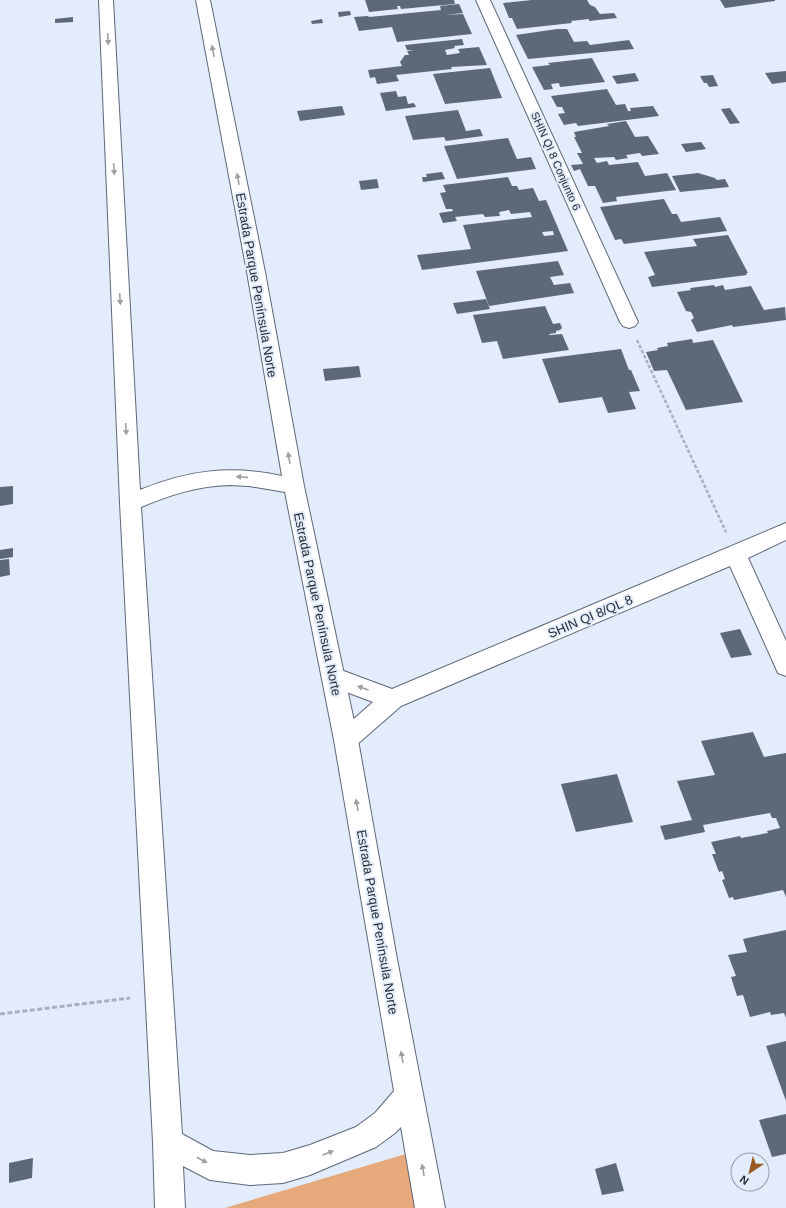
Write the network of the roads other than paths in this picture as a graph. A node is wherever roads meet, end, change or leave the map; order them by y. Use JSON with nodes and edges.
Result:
{"nodes":[{"id":1,"x":106,"y":0,"type":"edge"},
{"id":2,"x":203,"y":0,"type":"edge"},
{"id":3,"x":483,"y":0,"type":"edge"},
{"id":4,"x":629,"y":322,"type":"road end"},
{"id":5,"x":294,"y":486,"type":"junction"},
{"id":6,"x":130,"y":503,"type":"junction"},
{"id":7,"x":786,"y":531,"type":"edge"},
{"id":8,"x":736,"y":554,"type":"junction"},
{"id":9,"x":786,"y":666,"type":"edge"},
{"id":10,"x":333,"y":677,"type":"junction"},
{"id":11,"x":392,"y":699,"type":"junction"},
{"id":12,"x":346,"y":740,"type":"junction"},
{"id":13,"x":409,"y":1095,"type":"junction"},
{"id":14,"x":168,"y":1142,"type":"junction"},
{"id":15,"x":170,"y":1208,"type":"edge"},
{"id":16,"x":430,"y":1208,"type":"edge"}],
"edges":[{"from":1,"to":6,"type":"main road","one_way":true},
{"from":5,"to":2,"type":"main road","name":"Estrada Parque Península Norte","one_way":true},
{"from":3,"to":4,"type":"main road","name":"SHIN QI 8 Conjunto 6"},
{"from":5,"to":6,"type":"main road","one_way":true},
{"from":5,"to":10,"type":"main road","name":"Estrada Parque Península Norte"},
{"from":6,"to":14,"type":"main road"},
{"from":7,"to":8,"type":"main road","name":"SHIN QI 8/QL 8"},
{"from":8,"to":9,"type":"main road"},
{"from":8,"to":11,"type":"main road","name":"SHIN QI 8/QL 8"},
{"from":11,"to":10,"type":"main road","one_way":true},
{"from":10,"to":12,"type":"main road","name":"Estrada Parque Península Norte"},
{"from":11,"to":12,"type":"main road","name":"SHIN QI 8/QL 8"},
{"from":13,"to":12,"type":"main road","name":"Estrada Parque Península Norte","one_way":true},
{"from":14,"to":13,"type":"main road","one_way":true},
{"from":16,"to":13,"type":"main road","name":"Estrada Parque Península Norte","one_way":true},
{"from":14,"to":15,"type":"main road"}]}
